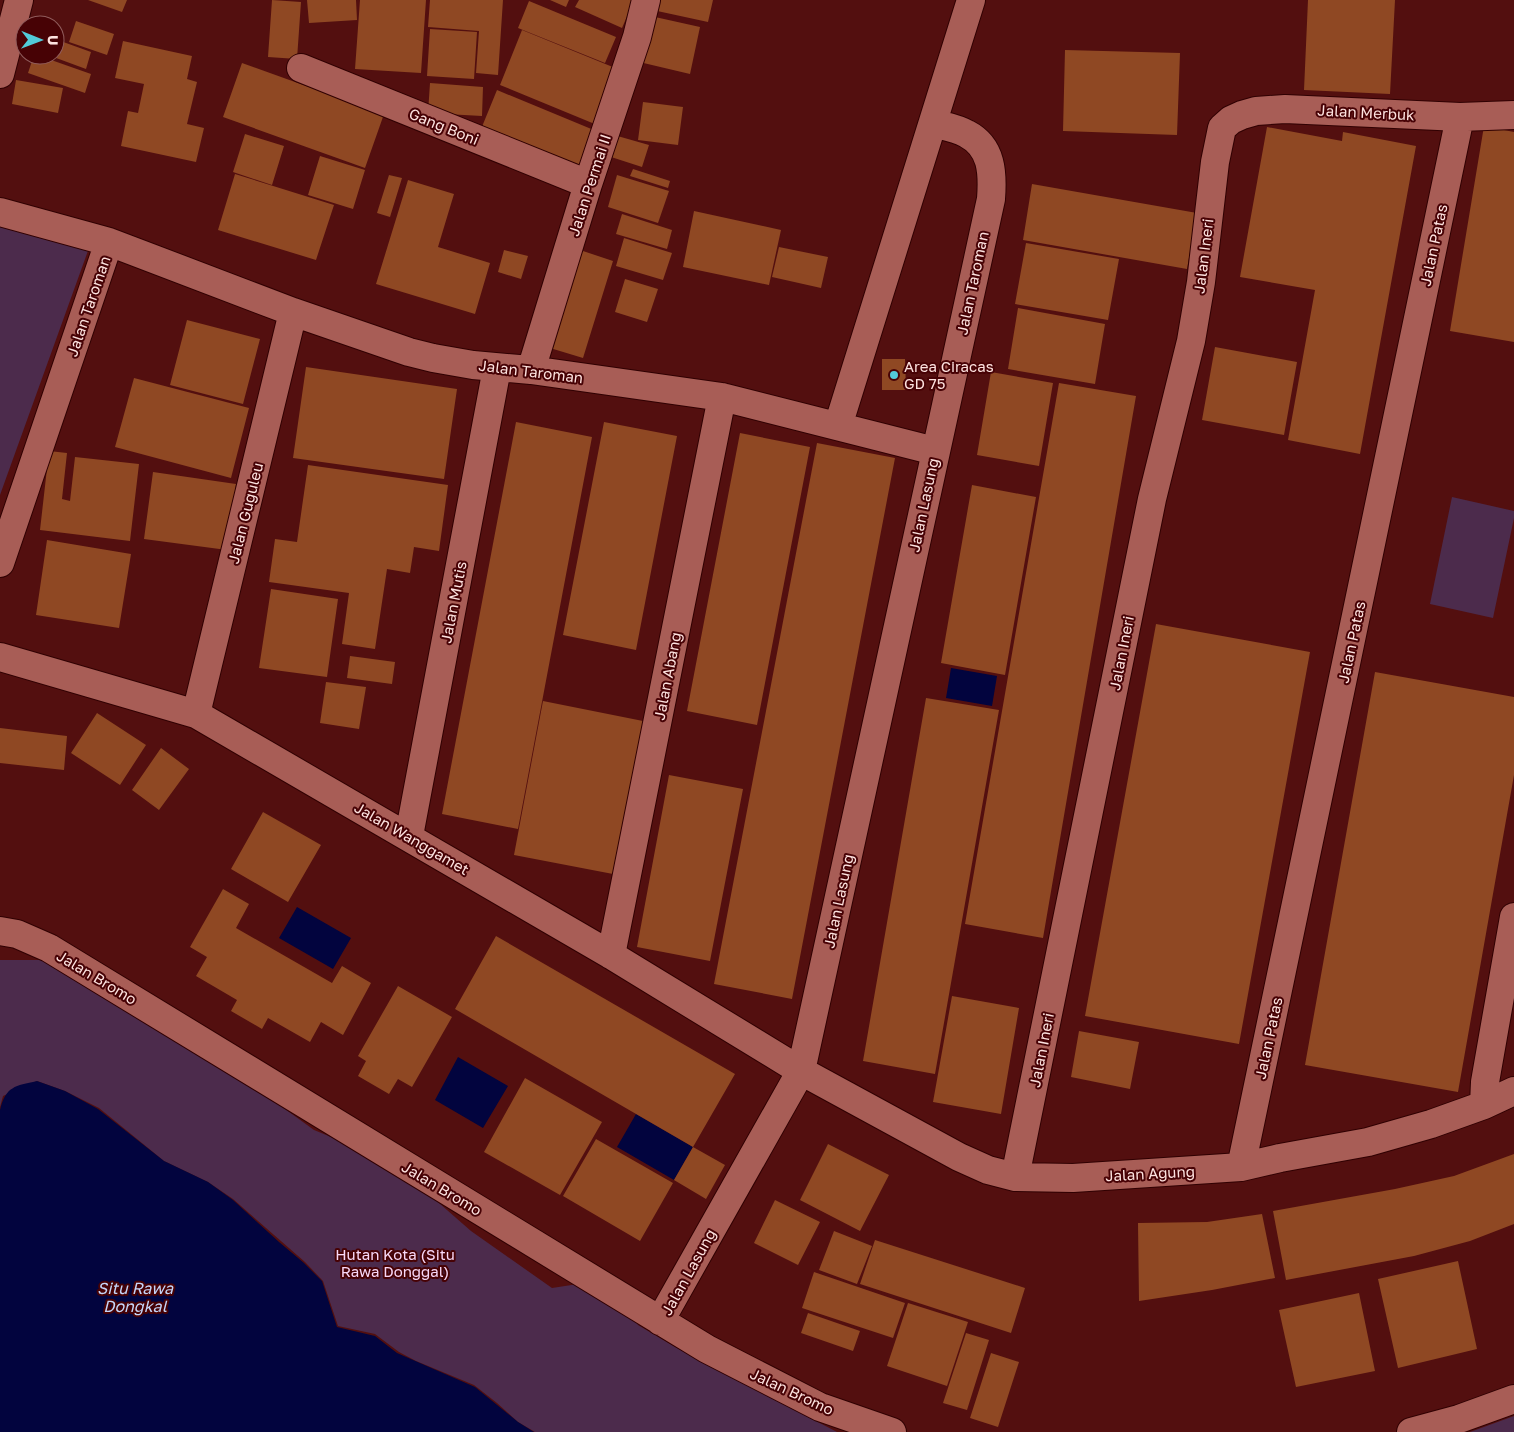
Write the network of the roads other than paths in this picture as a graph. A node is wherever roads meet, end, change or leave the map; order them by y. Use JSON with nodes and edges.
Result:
{"nodes":[{"id":1,"x":19,"y":0,"type":"edge"},
{"id":2,"x":646,"y":0,"type":"edge"},
{"id":3,"x":971,"y":0,"type":"edge"},
{"id":4,"x":300,"y":68,"type":"dead end"},
{"id":5,"x":0,"y":74,"type":"edge"},
{"id":6,"x":1514,"y":114,"type":"edge"},
{"id":7,"x":1460,"y":116,"type":"junction"},
{"id":8,"x":933,"y":123,"type":"junction"},
{"id":9,"x":1222,"y":128,"type":"joint"},
{"id":10,"x":588,"y":184,"type":"junction"},
{"id":11,"x":0,"y":212,"type":"edge"},
{"id":12,"x":110,"y":242,"type":"junction"},
{"id":13,"x":293,"y":312,"type":"junction"},
{"id":14,"x":497,"y":368,"type":"junction"},
{"id":15,"x":531,"y":370,"type":"junction"},
{"id":16,"x":722,"y":397,"type":"junction"},
{"id":17,"x":838,"y":426,"type":"junction"},
{"id":18,"x":935,"y":451,"type":"junction"},
{"id":19,"x":0,"y":563,"type":"edge"},
{"id":20,"x":0,"y":658,"type":"edge"},
{"id":21,"x":196,"y":714,"type":"junction"},
{"id":22,"x":409,"y":836,"type":"junction"},
{"id":23,"x":1514,"y":917,"type":"edge"},
{"id":24,"x":0,"y":931,"type":"edge"},
{"id":25,"x":611,"y":955,"type":"junction"},
{"id":26,"x":801,"y":1071,"type":"junction"},
{"id":27,"x":1514,"y":1091,"type":"edge"},
{"id":28,"x":1484,"y":1105,"type":"junction"},
{"id":29,"x":1241,"y":1167,"type":"junction"},
{"id":30,"x":1016,"y":1177,"type":"junction"},
{"id":31,"x":660,"y":1321,"type":"junction"},
{"id":32,"x":1514,"y":1399,"type":"edge"},
{"id":33,"x":892,"y":1432,"type":"edge"},
{"id":34,"x":1411,"y":1432,"type":"edge"}],
"edges":[{"from":1,"to":5,"type":"street"},
{"from":2,"to":10,"type":"street","name":"Jalan Permai II"},
{"from":3,"to":8,"type":"street"},
{"from":4,"to":10,"type":"street","name":"Gang Boni"},
{"from":6,"to":7,"type":"street","name":"Jalan Merbuk"},
{"from":7,"to":9,"type":"street","name":"Jalan Merbuk"},
{"from":7,"to":29,"type":"street","name":"Jalan Patas"},
{"from":8,"to":17,"type":"street"},
{"from":8,"to":18,"type":"street","name":"Jalan Taroman"},
{"from":9,"to":30,"type":"street","name":"Jalan Ineri"},
{"from":10,"to":15,"type":"street","name":"Jalan Permai II"},
{"from":11,"to":12,"type":"street"},
{"from":12,"to":13,"type":"street","name":"Jalan Taroman"},
{"from":12,"to":19,"type":"street","name":"Jalan Taroman"},
{"from":13,"to":14,"type":"street","name":"Jalan Taroman"},
{"from":13,"to":21,"type":"street","name":"Jalan Guguleu"},
{"from":14,"to":15,"type":"street","name":"Jalan Taroman"},
{"from":14,"to":22,"type":"street","name":"Jalan Mutis"},
{"from":15,"to":16,"type":"street","name":"Jalan Taroman"},
{"from":16,"to":17,"type":"street","name":"Jalan Taroman"},
{"from":16,"to":25,"type":"street","name":"Jalan Abang"},
{"from":17,"to":18,"type":"street","name":"Jalan Taroman"},
{"from":18,"to":26,"type":"street","name":"Jalan Lasung"},
{"from":20,"to":21,"type":"street","name":"Jalan Wanggamet"},
{"from":21,"to":22,"type":"street","name":"Jalan Wanggamet"},
{"from":22,"to":25,"type":"street","name":"Jalan Wanggamet"},
{"from":23,"to":28,"type":"street"},
{"from":24,"to":31,"type":"street","name":"Jalan Bromo"},
{"from":25,"to":26,"type":"street","name":"Jalan Wanggamet"},
{"from":26,"to":30,"type":"street","name":"Jalan Agung"},
{"from":26,"to":31,"type":"street","name":"Jalan Lasung"},
{"from":27,"to":28,"type":"street","name":"Jalan Agung"},
{"from":28,"to":29,"type":"street","name":"Jalan Agung"},
{"from":29,"to":30,"type":"street","name":"Jalan Agung"},
{"from":31,"to":33,"type":"street","name":"Jalan Bromo"},
{"from":32,"to":34,"type":"street"}]}
